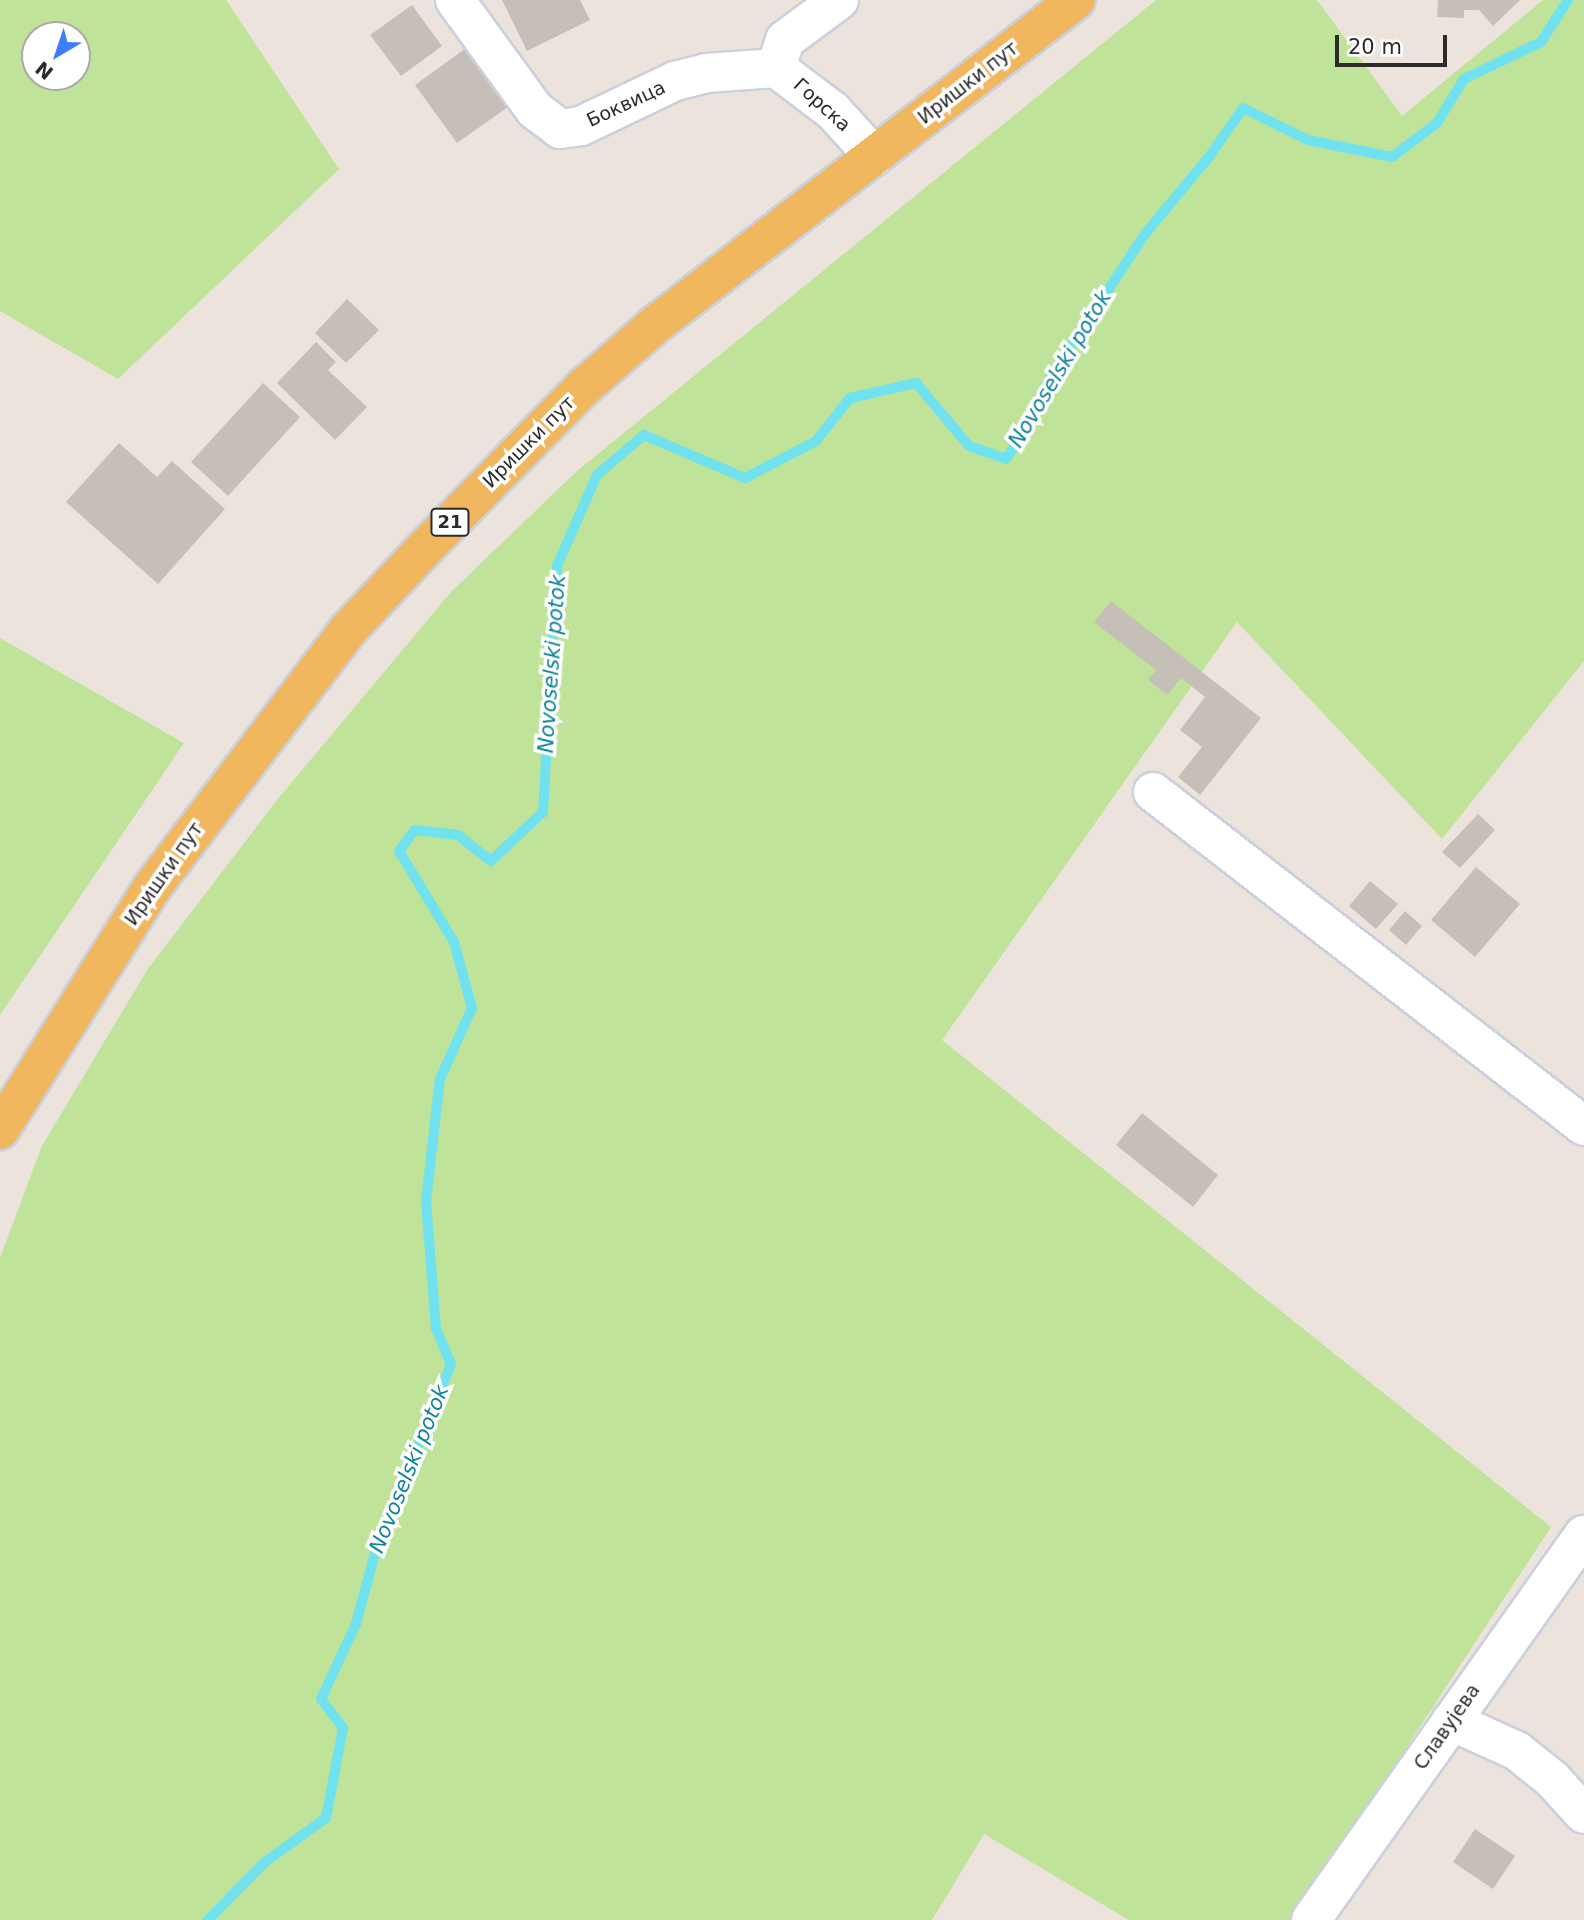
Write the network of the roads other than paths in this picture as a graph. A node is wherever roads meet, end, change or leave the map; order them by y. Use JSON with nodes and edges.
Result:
{"nodes":[{"id":1,"x":455,"y":0,"type":"edge"},
{"id":2,"x":839,"y":0,"type":"edge"},
{"id":3,"x":1076,"y":0,"type":"edge"},
{"id":4,"x":776,"y":68,"type":"junction"},
{"id":5,"x":874,"y":156,"type":"junction"},
{"id":6,"x":1153,"y":792,"type":"dead end"},
{"id":7,"x":1584,"y":1126,"type":"edge"},
{"id":8,"x":0,"y":1130,"type":"edge"},
{"id":9,"x":1584,"y":1535,"type":"edge"},
{"id":10,"x":1451,"y":1721,"type":"junction"},
{"id":11,"x":1584,"y":1814,"type":"edge"},
{"id":12,"x":1311,"y":1920,"type":"edge"}],
"edges":[{"from":1,"to":4,"type":"street","name":"Боквица"},
{"from":2,"to":4,"type":"street","name":"Горска"},
{"from":3,"to":5,"type":"main road","name":"Иришки пут","number":"21"},
{"from":4,"to":5,"type":"street","name":"Горска"},
{"from":5,"to":8,"type":"main road","name":"Иришки пут","number":"21"},
{"from":6,"to":7,"type":"street"},
{"from":9,"to":10,"type":"street","name":"Славујева"},
{"from":10,"to":11,"type":"street"},
{"from":10,"to":12,"type":"street","name":"Славујева"}]}
